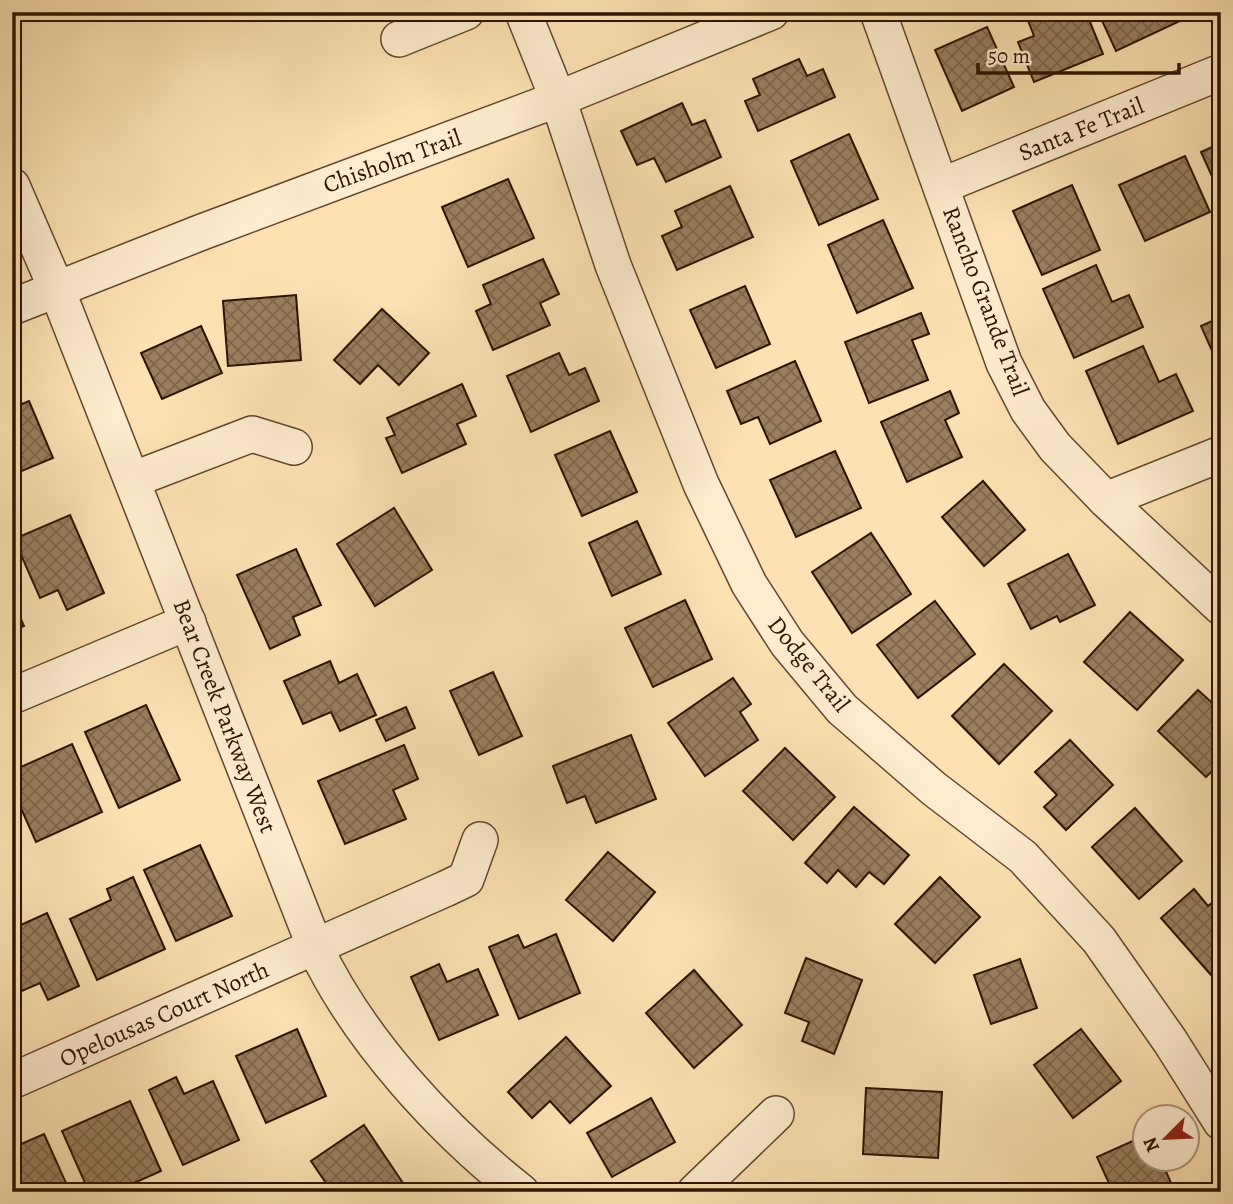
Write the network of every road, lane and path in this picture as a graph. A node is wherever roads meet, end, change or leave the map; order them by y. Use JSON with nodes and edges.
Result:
{"nodes":[{"id":1,"x":466,"y":12,"type":"edge"},
{"id":2,"x":523,"y":12,"type":"edge"},
{"id":3,"x":771,"y":12,"type":"edge"},
{"id":4,"x":877,"y":12,"type":"edge"},
{"id":5,"x":399,"y":38,"type":"dead end"},
{"id":6,"x":1221,"y":72,"type":"edge"},
{"id":7,"x":558,"y":99,"type":"junction"},
{"id":8,"x":12,"y":186,"type":"edge"},
{"id":9,"x":942,"y":187,"type":"junction"},
{"id":10,"x":57,"y":290,"type":"junction"},
{"id":11,"x":12,"y":307,"type":"edge"},
{"id":12,"x":294,"y":447,"type":"dead end"},
{"id":13,"x":1221,"y":454,"type":"edge"},
{"id":14,"x":132,"y":480,"type":"junction"},
{"id":15,"x":1106,"y":500,"type":"junction"},
{"id":16,"x":1221,"y":607,"type":"edge"},
{"id":17,"x":188,"y":622,"type":"junction"},
{"id":18,"x":12,"y":696,"type":"edge"},
{"id":19,"x":480,"y":840,"type":"dead end"},
{"id":20,"x":315,"y":947,"type":"junction"},
{"id":21,"x":12,"y":1080,"type":"edge"},
{"id":22,"x":776,"y":1114,"type":"dead end"},
{"id":23,"x":1221,"y":1122,"type":"edge"},
{"id":24,"x":500,"y":1186,"type":"edge"},
{"id":25,"x":695,"y":1192,"type":"edge"}],
"edges":[{"from":1,"to":5,"type":"street"},
{"from":2,"to":7,"type":"street","name":"Dodge Trail"},
{"from":3,"to":7,"type":"street","name":"Chisholm Trail"},
{"from":4,"to":9,"type":"street","name":"Rancho Grande Trail"},
{"from":6,"to":9,"type":"street","name":"Santa Fe Trail"},
{"from":7,"to":10,"type":"street","name":"Chisholm Trail"},
{"from":7,"to":23,"type":"street","name":"Dodge Trail"},
{"from":8,"to":10,"type":"street","name":"Bear Creek Parkway West"},
{"from":9,"to":15,"type":"street","name":"Rancho Grande Trail"},
{"from":10,"to":11,"type":"street","name":"Chisholm Trail"},
{"from":10,"to":14,"type":"street","name":"Bear Creek Parkway West"},
{"from":12,"to":14,"type":"street"},
{"from":13,"to":15,"type":"street"},
{"from":14,"to":17,"type":"street","name":"Bear Creek Parkway West"},
{"from":15,"to":16,"type":"street","name":"Rancho Grande Trail"},
{"from":17,"to":18,"type":"street"},
{"from":17,"to":20,"type":"street","name":"Bear Creek Parkway West"},
{"from":19,"to":20,"type":"street","name":"Opelousas Court North"},
{"from":20,"to":21,"type":"street","name":"Opelousas Court North"},
{"from":20,"to":24,"type":"street","name":"Bear Creek Parkway West"},
{"from":22,"to":25,"type":"street"}]}
